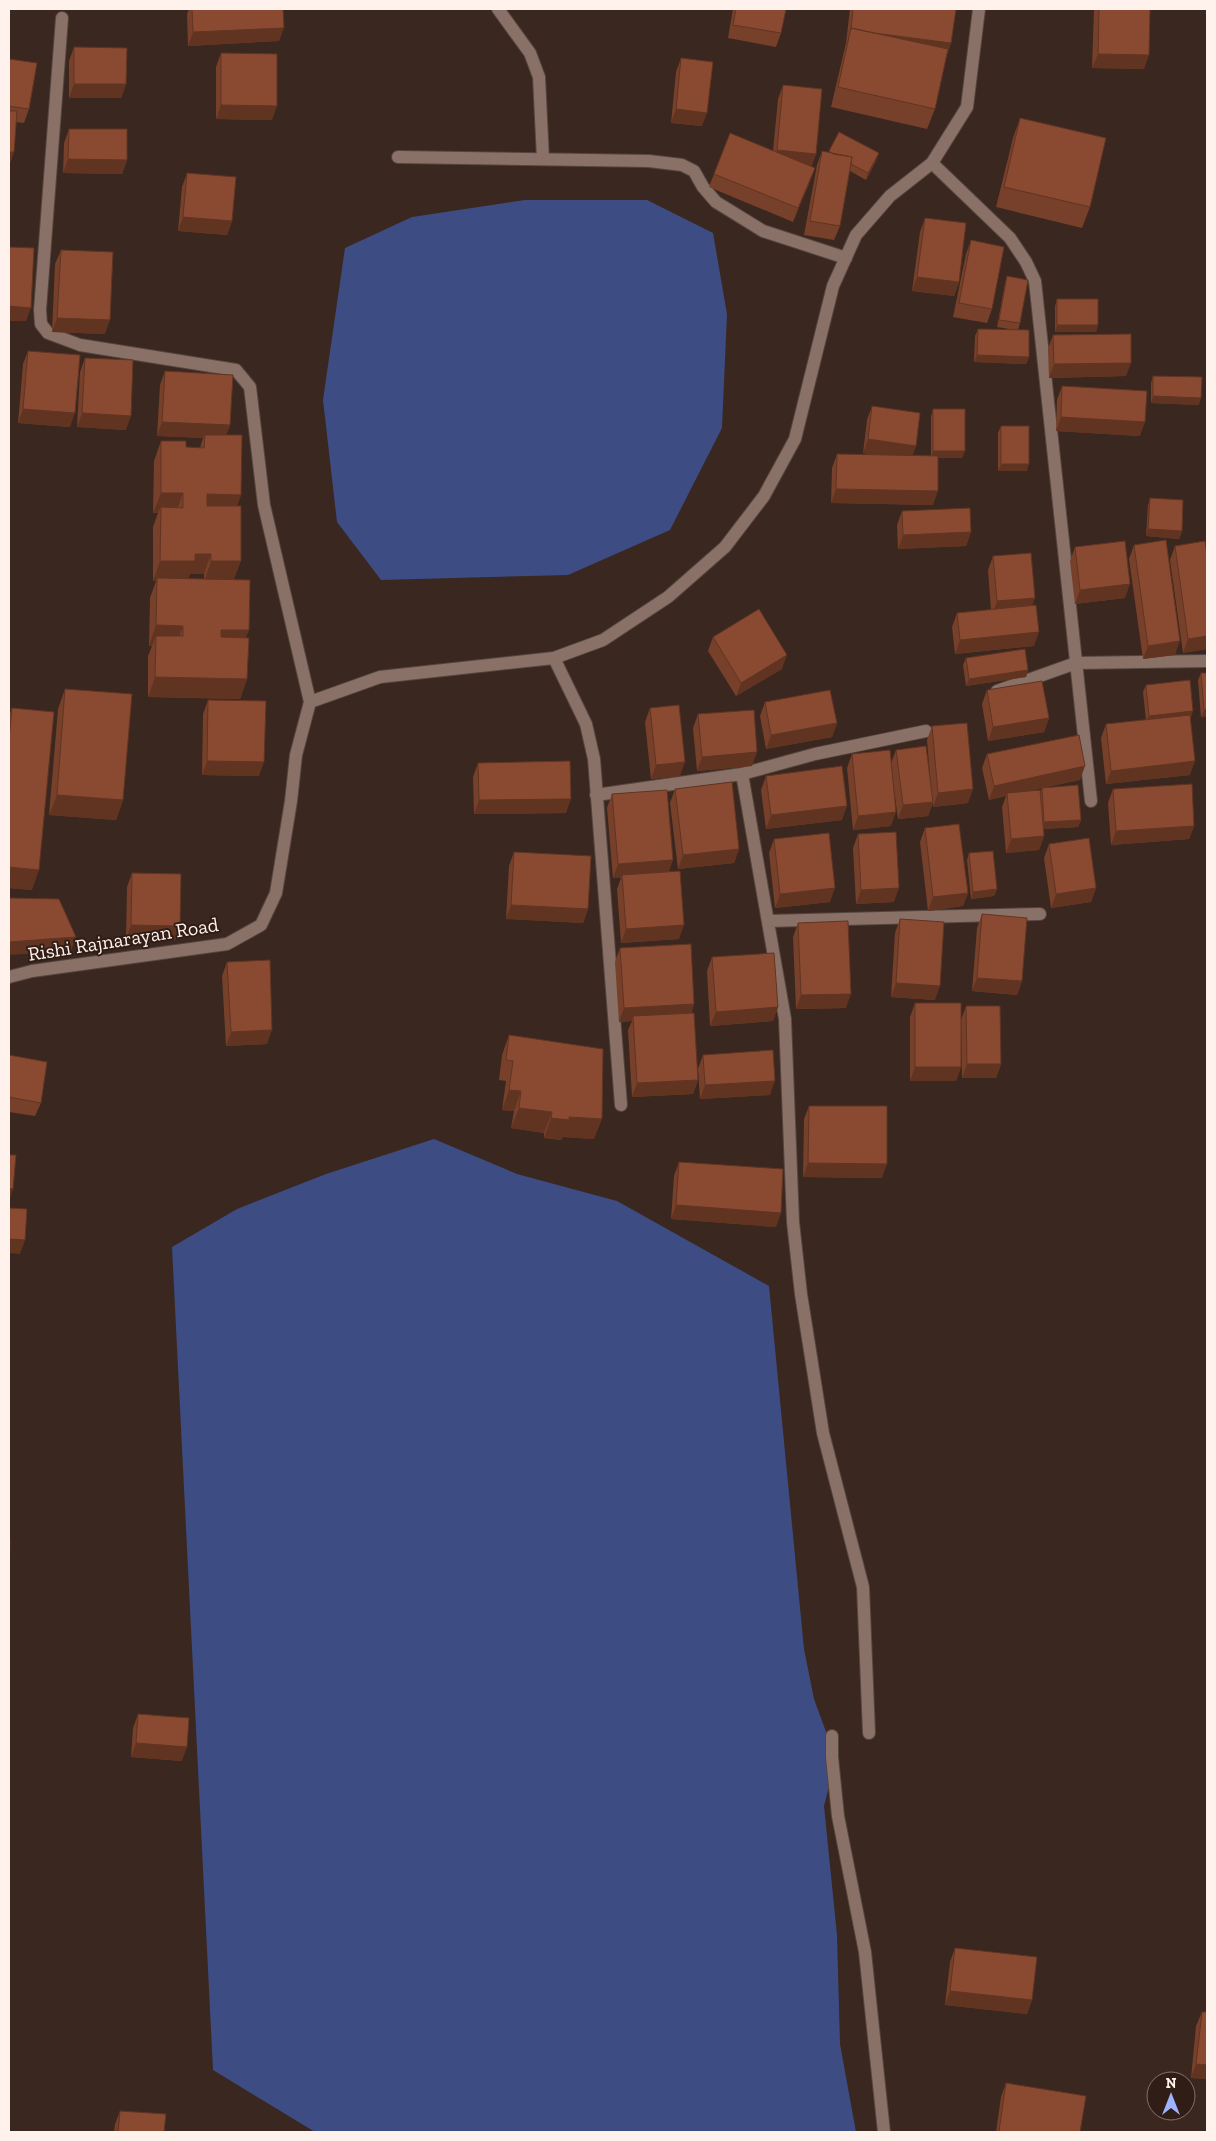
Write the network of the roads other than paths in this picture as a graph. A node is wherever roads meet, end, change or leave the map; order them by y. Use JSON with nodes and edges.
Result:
{"nodes":[{"id":1,"x":498,"y":9,"type":"edge"},
{"id":2,"x":979,"y":9,"type":"edge"},
{"id":3,"x":62,"y":18,"type":"dead end"},
{"id":4,"x":398,"y":157,"type":"dead end"},
{"id":5,"x":543,"y":159,"type":"junction"},
{"id":6,"x":932,"y":163,"type":"junction"},
{"id":7,"x":846,"y":258,"type":"junction"},
{"id":8,"x":554,"y":658,"type":"junction"},
{"id":9,"x":1207,"y":661,"type":"edge"},
{"id":10,"x":1076,"y":663,"type":"junction"},
{"id":11,"x":987,"y":695,"type":"edge"},
{"id":12,"x":310,"y":702,"type":"junction"},
{"id":13,"x":926,"y":731,"type":"dead end"},
{"id":14,"x":742,"y":774,"type":"junction"},
{"id":15,"x":596,"y":795,"type":"junction"},
{"id":16,"x":1091,"y":801,"type":"dead end"},
{"id":17,"x":1040,"y":914,"type":"dead end"},
{"id":18,"x":768,"y":921,"type":"junction"},
{"id":19,"x":9,"y":977,"type":"edge"},
{"id":20,"x":621,"y":1105,"type":"dead end"},
{"id":21,"x":870,"y":1733,"type":"dead end"},
{"id":22,"x":832,"y":1736,"type":"dead end"},
{"id":23,"x":884,"y":2132,"type":"edge"}],
"edges":[{"from":1,"to":5,"type":"street"},
{"from":2,"to":6,"type":"street"},
{"from":3,"to":12,"type":"street"},
{"from":4,"to":5,"type":"street"},
{"from":5,"to":7,"type":"street"},
{"from":6,"to":7,"type":"street"},
{"from":6,"to":10,"type":"street"},
{"from":7,"to":8,"type":"street"},
{"from":8,"to":12,"type":"street"},
{"from":8,"to":15,"type":"street"},
{"from":9,"to":10,"type":"street"},
{"from":10,"to":11,"type":"street"},
{"from":10,"to":16,"type":"street"},
{"from":12,"to":19,"type":"street","name":"Rishi Rajnarayan Road"},
{"from":13,"to":14,"type":"street"},
{"from":14,"to":15,"type":"street"},
{"from":14,"to":18,"type":"street"},
{"from":15,"to":20,"type":"street"},
{"from":17,"to":18,"type":"street"},
{"from":18,"to":21,"type":"street"},
{"from":22,"to":23,"type":"street"}]}
